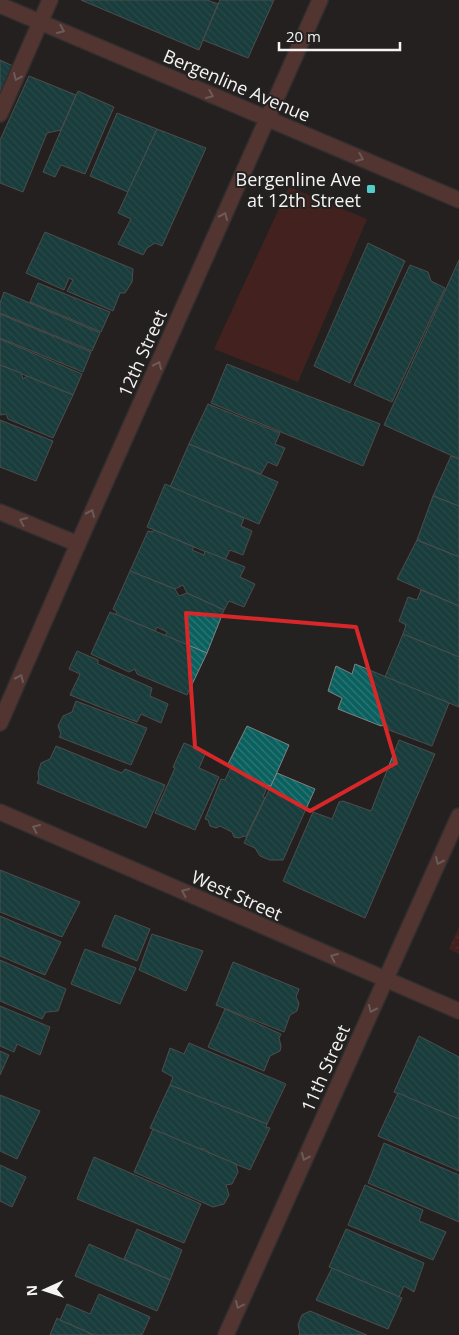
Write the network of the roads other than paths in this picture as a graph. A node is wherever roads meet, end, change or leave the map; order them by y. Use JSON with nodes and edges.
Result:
{"nodes":[{"id":1,"x":50,"y":0,"type":"edge"},
{"id":2,"x":320,"y":0,"type":"edge"},
{"id":3,"x":0,"y":5,"type":"edge"},
{"id":4,"x":42,"y":21,"type":"junction"},
{"id":5,"x":0,"y":114,"type":"edge"},
{"id":6,"x":267,"y":119,"type":"junction"},
{"id":7,"x":459,"y":200,"type":"edge"},
{"id":8,"x":0,"y":512,"type":"edge"},
{"id":9,"x":78,"y":544,"type":"junction"},
{"id":10,"x":0,"y":723,"type":"edge"},
{"id":11,"x":0,"y":812,"type":"edge"},
{"id":12,"x":459,"y":816,"type":"edge"},
{"id":13,"x":384,"y":980,"type":"junction"},
{"id":14,"x":459,"y":1011,"type":"edge"},
{"id":15,"x":226,"y":1335,"type":"edge"}],
"edges":[{"from":1,"to":4,"type":"street"},
{"from":2,"to":6,"type":"street","name":"12th Street"},
{"from":3,"to":4,"type":"street","name":"Bergenline Avenue"},
{"from":4,"to":5,"type":"street","one_way":true},
{"from":4,"to":6,"type":"street","name":"Bergenline Avenue","one_way":true},
{"from":6,"to":7,"type":"street","name":"Bergenline Avenue","one_way":true},
{"from":9,"to":6,"type":"street","name":"12th Street","one_way":true},
{"from":9,"to":8,"type":"street","one_way":true},
{"from":10,"to":9,"type":"street","name":"12th Street","one_way":true},
{"from":13,"to":11,"type":"street","name":"West Street","one_way":true},
{"from":12,"to":13,"type":"street","name":"11th Street","one_way":true},
{"from":13,"to":14,"type":"street","name":"West Street"},
{"from":13,"to":15,"type":"street","name":"11th Street","one_way":true}]}
